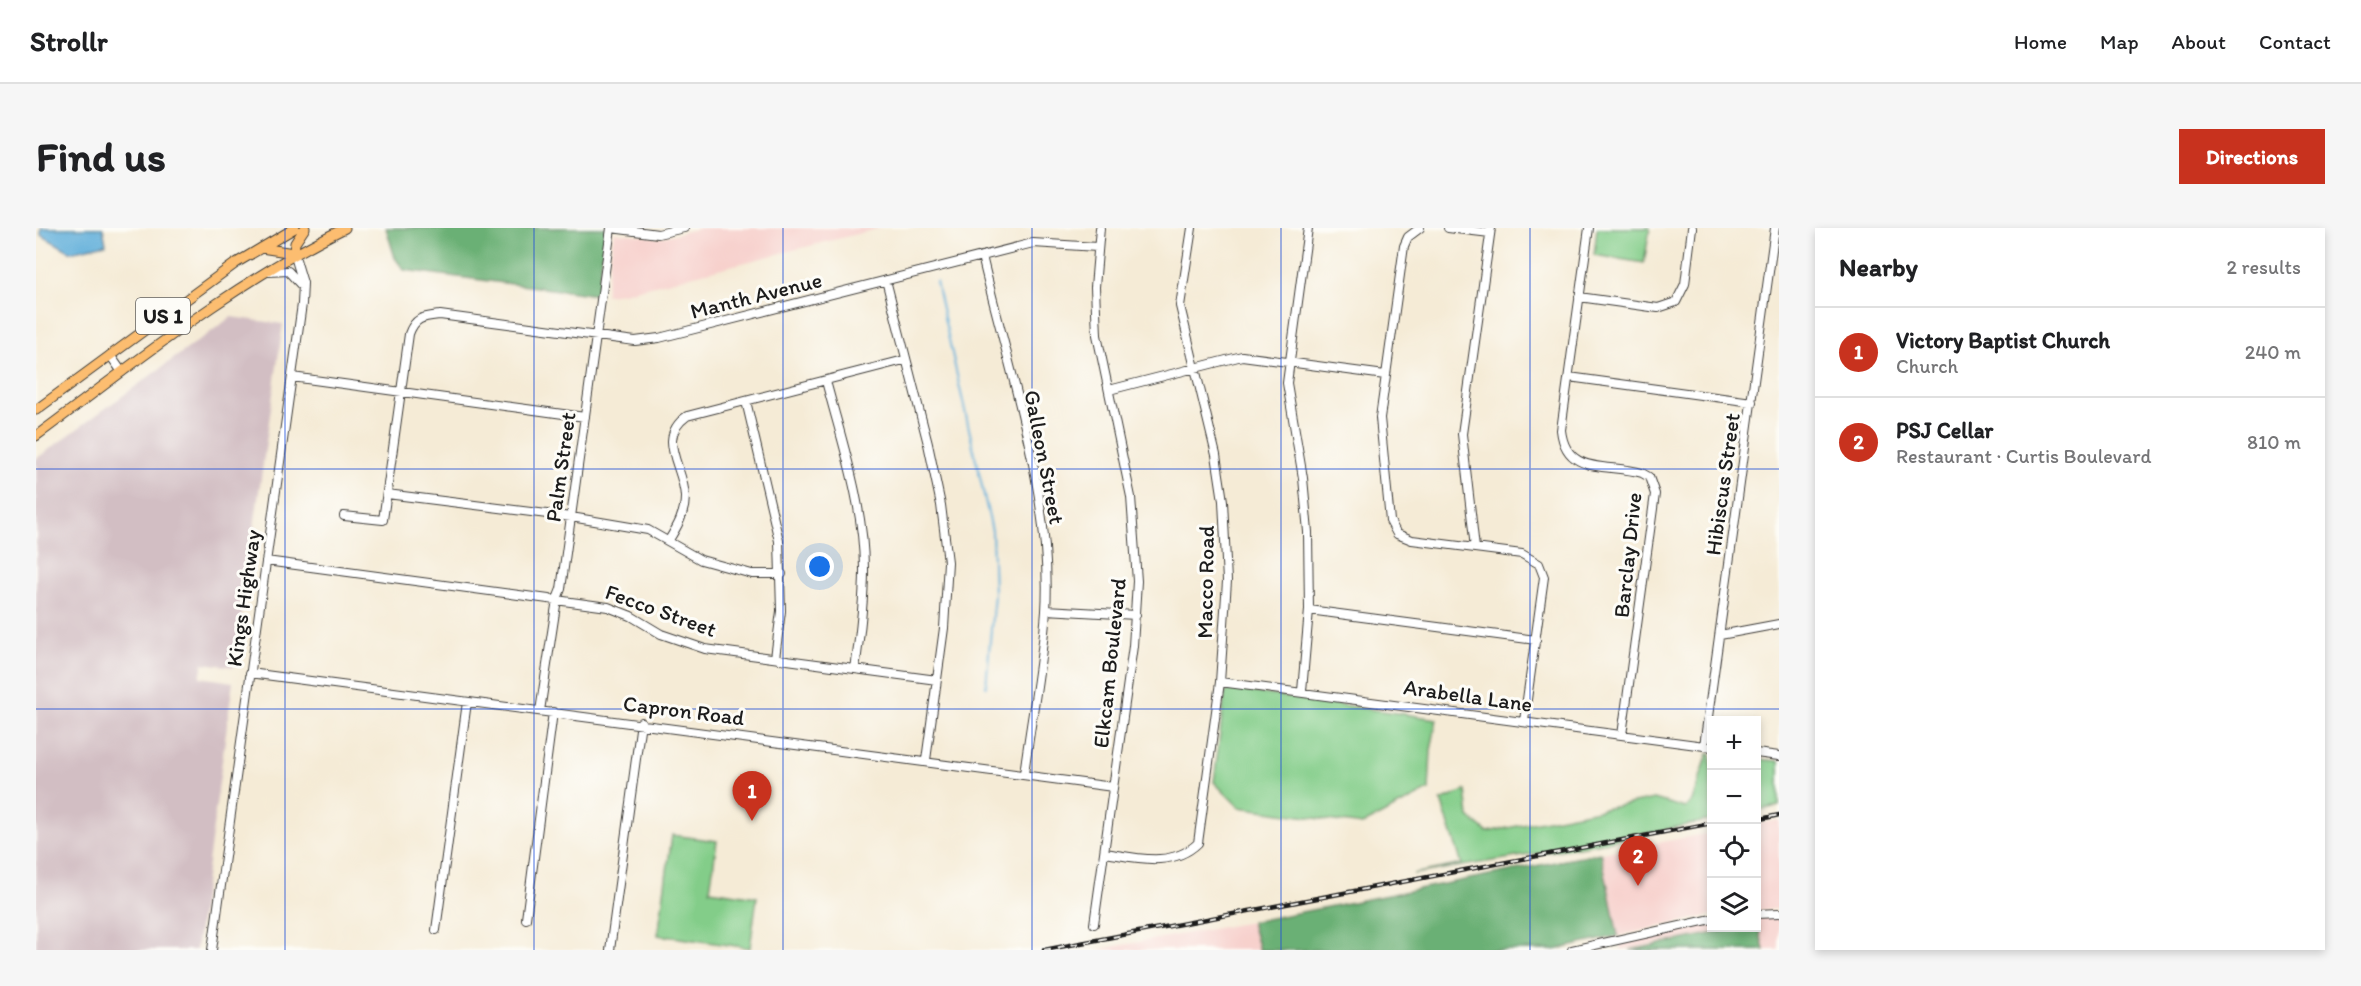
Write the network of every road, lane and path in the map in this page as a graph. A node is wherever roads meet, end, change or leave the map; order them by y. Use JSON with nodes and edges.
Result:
{"nodes":[{"id":1,"x":294,"y":228,"type":"edge"},
{"id":2,"x":305,"y":228,"type":"edge"},
{"id":3,"x":345,"y":228,"type":"edge"},
{"id":4,"x":611,"y":228,"type":"edge"},
{"id":5,"x":684,"y":228,"type":"edge"},
{"id":6,"x":1100,"y":228,"type":"edge"},
{"id":7,"x":1192,"y":228,"type":"edge"},
{"id":8,"x":1308,"y":228,"type":"edge"},
{"id":9,"x":1420,"y":228,"type":"edge"},
{"id":10,"x":1448,"y":228,"type":"edge"},
{"id":11,"x":1589,"y":228,"type":"edge"},
{"id":12,"x":1692,"y":228,"type":"edge"},
{"id":13,"x":1776,"y":228,"type":"edge"},
{"id":14,"x":1490,"y":230,"type":"edge"},
{"id":15,"x":1097,"y":247,"type":"junction"},
{"id":16,"x":258,"y":248,"type":"junction"},
{"id":17,"x":294,"y":253,"type":"junction"},
{"id":18,"x":982,"y":256,"type":"junction"},
{"id":19,"x":261,"y":273,"type":"junction"},
{"id":20,"x":886,"y":280,"type":"junction"},
{"id":21,"x":303,"y":287,"type":"junction"},
{"id":22,"x":1580,"y":297,"type":"junction"},
{"id":23,"x":596,"y":336,"type":"junction"},
{"id":24,"x":110,"y":355,"type":"junction"},
{"id":25,"x":904,"y":360,"type":"junction"},
{"id":26,"x":1290,"y":362,"type":"junction"},
{"id":27,"x":1197,"y":367,"type":"junction"},
{"id":28,"x":122,"y":372,"type":"junction"},
{"id":29,"x":1385,"y":375,"type":"junction"},
{"id":30,"x":292,"y":377,"type":"junction"},
{"id":31,"x":1569,"y":377,"type":"junction"},
{"id":32,"x":826,"y":381,"type":"junction"},
{"id":33,"x":1109,"y":390,"type":"junction"},
{"id":34,"x":400,"y":392,"type":"junction"},
{"id":35,"x":746,"y":401,"type":"junction"},
{"id":36,"x":1752,"y":402,"type":"junction"},
{"id":37,"x":36,"y":410,"type":"edge"},
{"id":38,"x":585,"y":417,"type":"junction"},
{"id":39,"x":36,"y":436,"type":"edge"},
{"id":40,"x":387,"y":494,"type":"junction"},
{"id":41,"x":344,"y":516,"type":"dead end"},
{"id":42,"x":571,"y":517,"type":"junction"},
{"id":43,"x":669,"y":540,"type":"junction"},
{"id":44,"x":1475,"y":548,"type":"junction"},
{"id":45,"x":266,"y":561,"type":"junction"},
{"id":46,"x":782,"y":574,"type":"junction"},
{"id":47,"x":557,"y":599,"type":"junction"},
{"id":48,"x":1046,"y":610,"type":"junction"},
{"id":49,"x":1309,"y":610,"type":"junction"},
{"id":50,"x":1136,"y":615,"type":"junction"},
{"id":51,"x":1779,"y":624,"type":"edge"},
{"id":52,"x":1720,"y":636,"type":"junction"},
{"id":53,"x":1536,"y":640,"type":"junction"},
{"id":54,"x":774,"y":658,"type":"junction"},
{"id":55,"x":855,"y":669,"type":"junction"},
{"id":56,"x":250,"y":673,"type":"junction"},
{"id":57,"x":937,"y":680,"type":"junction"},
{"id":58,"x":1220,"y":681,"type":"junction"},
{"id":59,"x":1302,"y":690,"type":"junction"},
{"id":60,"x":467,"y":702,"type":"junction"},
{"id":61,"x":540,"y":711,"type":"junction"},
{"id":62,"x":553,"y":712,"type":"junction"},
{"id":63,"x":1711,"y":716,"type":"edge"},
{"id":64,"x":1524,"y":721,"type":"junction"},
{"id":65,"x":641,"y":723,"type":"junction"},
{"id":66,"x":1622,"y":735,"type":"junction"},
{"id":67,"x":1707,"y":746,"type":"edge"},
{"id":68,"x":1761,"y":754,"type":"edge"},
{"id":69,"x":1779,"y":756,"type":"edge"},
{"id":70,"x":926,"y":760,"type":"junction"},
{"id":71,"x":1024,"y":774,"type":"junction"},
{"id":72,"x":1113,"y":787,"type":"junction"},
{"id":73,"x":1105,"y":853,"type":"junction"},
{"id":74,"x":1779,"y":913,"type":"edge"},
{"id":75,"x":1761,"y":914,"type":"edge"},
{"id":76,"x":526,"y":919,"type":"dead end"},
{"id":77,"x":1707,"y":920,"type":"edge"},
{"id":78,"x":1094,"y":924,"type":"dead end"},
{"id":79,"x":436,"y":930,"type":"dead end"},
{"id":80,"x":212,"y":950,"type":"edge"},
{"id":81,"x":610,"y":950,"type":"edge"},
{"id":82,"x":1572,"y":950,"type":"edge"}],
"edges":[{"from":1,"to":16,"type":"main road","number":"US 1"},
{"from":2,"to":17,"type":"main road"},
{"from":3,"to":17,"type":"main road","number":"US 1"},
{"from":4,"to":5,"type":"street"},
{"from":4,"to":23,"type":"street","name":"Palm Street"},
{"from":6,"to":15,"type":"street","name":"Elkcam Boulevard"},
{"from":7,"to":27,"type":"street","name":"Macco Road"},
{"from":8,"to":26,"type":"street"},
{"from":9,"to":29,"type":"street"},
{"from":10,"to":14,"type":"street"},
{"from":11,"to":22,"type":"street","name":"Barclay Drive"},
{"from":12,"to":22,"type":"street"},
{"from":13,"to":36,"type":"street","name":"Hibiscus Street"},
{"from":14,"to":44,"type":"street"},
{"from":15,"to":18,"type":"street","name":"Manth Avenue"},
{"from":15,"to":33,"type":"street","name":"Elkcam Boulevard"},
{"from":16,"to":17,"type":"main road"},
{"from":16,"to":24,"type":"main road","number":"US 1"},
{"from":17,"to":19,"type":"main road","number":"US 1"},
{"from":17,"to":21,"type":"street","name":"Kings Highway"},
{"from":18,"to":20,"type":"street","name":"Manth Avenue"},
{"from":18,"to":48,"type":"street","name":"Galleon Street"},
{"from":19,"to":21,"type":"street"},
{"from":19,"to":28,"type":"main road","number":"US 1"},
{"from":20,"to":23,"type":"street","name":"Manth Avenue"},
{"from":20,"to":25,"type":"street"},
{"from":21,"to":30,"type":"street","name":"Kings Highway"},
{"from":22,"to":31,"type":"street","name":"Barclay Drive"},
{"from":23,"to":34,"type":"street","name":"Manth Avenue"},
{"from":23,"to":38,"type":"street","name":"Palm Street"},
{"from":24,"to":28,"type":"street"},
{"from":24,"to":37,"type":"main road","number":"US 1"},
{"from":25,"to":32,"type":"street"},
{"from":25,"to":57,"type":"street"},
{"from":26,"to":27,"type":"street"},
{"from":26,"to":29,"type":"street"},
{"from":26,"to":49,"type":"street"},
{"from":27,"to":33,"type":"street"},
{"from":27,"to":58,"type":"street","name":"Macco Road"},
{"from":28,"to":39,"type":"main road","number":"US 1"},
{"from":29,"to":44,"type":"street"},
{"from":30,"to":34,"type":"street"},
{"from":30,"to":45,"type":"street","name":"Kings Highway"},
{"from":31,"to":36,"type":"street"},
{"from":31,"to":66,"type":"street","name":"Barclay Drive"},
{"from":32,"to":35,"type":"street"},
{"from":32,"to":55,"type":"street"},
{"from":33,"to":50,"type":"street","name":"Elkcam Boulevard"},
{"from":34,"to":38,"type":"street"},
{"from":34,"to":40,"type":"street"},
{"from":35,"to":43,"type":"street"},
{"from":35,"to":46,"type":"street"},
{"from":36,"to":52,"type":"street","name":"Hibiscus Street"},
{"from":38,"to":42,"type":"street","name":"Palm Street"},
{"from":40,"to":41,"type":"street"},
{"from":40,"to":42,"type":"street"},
{"from":42,"to":43,"type":"street"},
{"from":42,"to":47,"type":"street","name":"Palm Street"},
{"from":43,"to":46,"type":"street"},
{"from":44,"to":53,"type":"street"},
{"from":45,"to":47,"type":"street","name":"Fecco Street"},
{"from":45,"to":56,"type":"street","name":"Kings Highway"},
{"from":46,"to":54,"type":"street"},
{"from":47,"to":54,"type":"street","name":"Fecco Street"},
{"from":47,"to":61,"type":"street","name":"Palm Street"},
{"from":48,"to":50,"type":"street"},
{"from":48,"to":71,"type":"street","name":"Galleon Street"},
{"from":49,"to":53,"type":"street"},
{"from":49,"to":59,"type":"street"},
{"from":50,"to":72,"type":"street","name":"Elkcam Boulevard"},
{"from":51,"to":52,"type":"street"},
{"from":52,"to":63,"type":"street","name":"Hibiscus Street"},
{"from":53,"to":64,"type":"street"},
{"from":54,"to":55,"type":"street","name":"Fecco Street"},
{"from":55,"to":57,"type":"street","name":"Fecco Street"},
{"from":56,"to":60,"type":"street","name":"Capron Road"},
{"from":56,"to":80,"type":"street","name":"Kings Highway"},
{"from":57,"to":70,"type":"street"},
{"from":58,"to":59,"type":"street","name":"Arabella Lane"},
{"from":58,"to":73,"type":"street","name":"Macco Road"},
{"from":59,"to":64,"type":"street","name":"Arabella Lane"},
{"from":60,"to":61,"type":"street","name":"Capron Road"},
{"from":60,"to":79,"type":"street"},
{"from":61,"to":62,"type":"street","name":"Capron Road"},
{"from":62,"to":65,"type":"street","name":"Capron Road"},
{"from":62,"to":76,"type":"street"},
{"from":64,"to":66,"type":"street","name":"Arabella Lane"},
{"from":65,"to":70,"type":"street","name":"Capron Road"},
{"from":65,"to":81,"type":"street"},
{"from":66,"to":67,"type":"street","name":"Arabella Lane"},
{"from":68,"to":69,"type":"street"},
{"from":70,"to":71,"type":"street","name":"Capron Road"},
{"from":71,"to":72,"type":"street","name":"Capron Road"},
{"from":72,"to":73,"type":"street","name":"Elkcam Boulevard"},
{"from":73,"to":78,"type":"street","name":"Elkcam Boulevard"},
{"from":74,"to":75,"type":"street"},
{"from":77,"to":82,"type":"street"}]}
